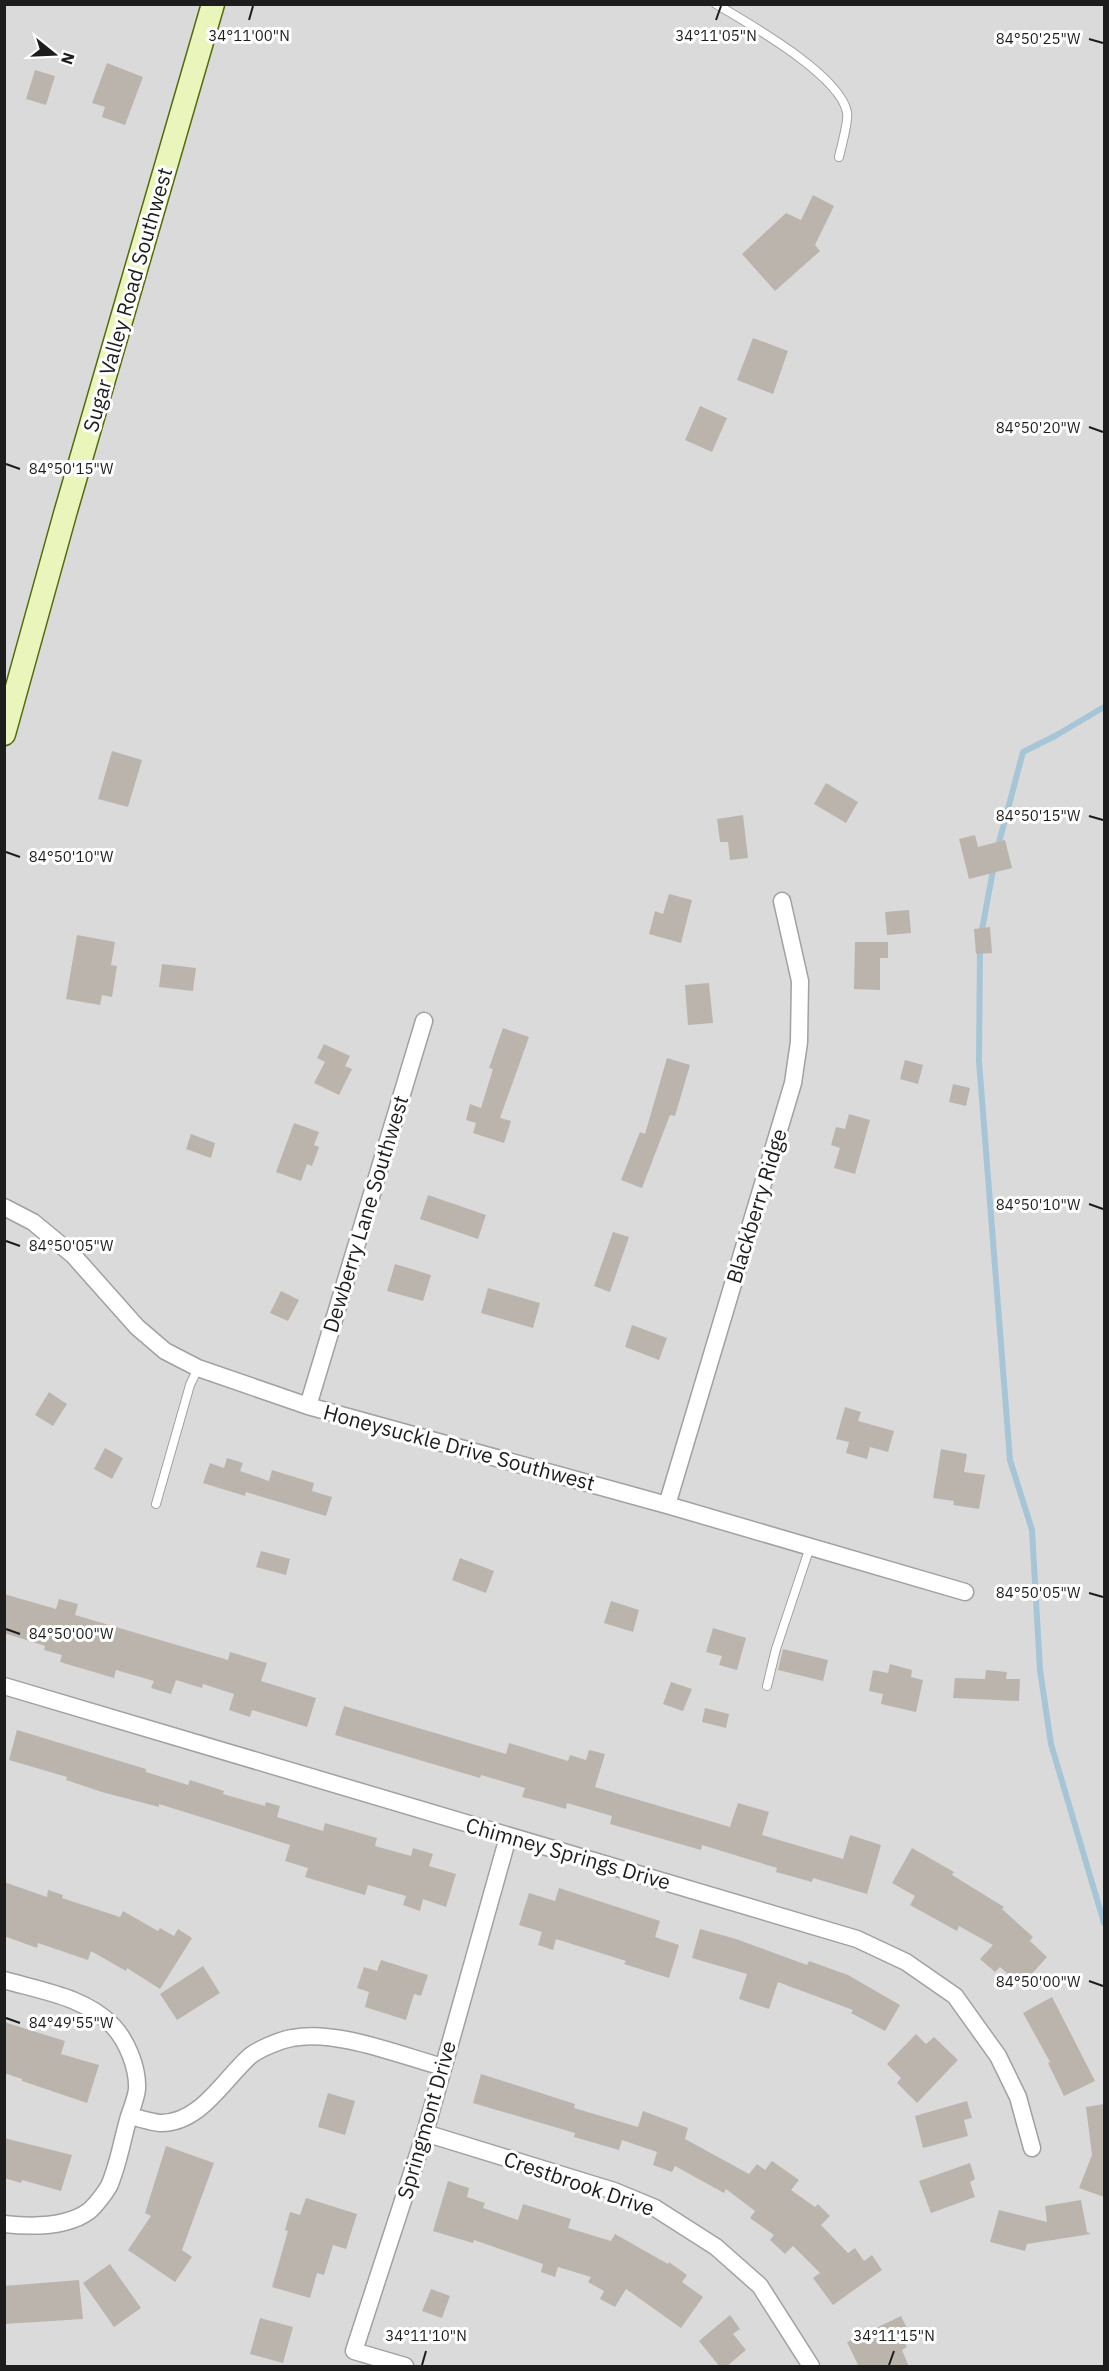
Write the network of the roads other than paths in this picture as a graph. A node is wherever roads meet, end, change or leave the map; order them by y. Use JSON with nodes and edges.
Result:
{"nodes":[{"id":1,"x":213,"y":4,"type":"edge"},
{"id":2,"x":716,"y":4,"type":"edge"},
{"id":3,"x":839,"y":157,"type":"dead end"},
{"id":4,"x":4,"y":734,"type":"edge"},
{"id":5,"x":782,"y":901,"type":"dead end"},
{"id":6,"x":424,"y":1021,"type":"dead end"},
{"id":7,"x":4,"y":1207,"type":"edge"},
{"id":8,"x":198,"y":1368,"type":"junction"},
{"id":9,"x":308,"y":1406,"type":"junction"},
{"id":10,"x":156,"y":1504,"type":"dead end"},
{"id":11,"x":667,"y":1505,"type":"junction"},
{"id":12,"x":810,"y":1547,"type":"junction"},
{"id":13,"x":965,"y":1592,"type":"dead end"},
{"id":14,"x":4,"y":1686,"type":"edge"},
{"id":15,"x":767,"y":1686,"type":"dead end"},
{"id":16,"x":508,"y":1837,"type":"junction"},
{"id":17,"x":4,"y":1980,"type":"edge"},
{"id":18,"x":443,"y":2067,"type":"junction"},
{"id":19,"x":129,"y":2116,"type":"junction"},
{"id":20,"x":425,"y":2133,"type":"junction"},
{"id":21,"x":1032,"y":2148,"type":"dead end"},
{"id":22,"x":4,"y":2224,"type":"edge"},
{"id":23,"x":405,"y":2367,"type":"edge"},
{"id":24,"x":812,"y":2367,"type":"edge"}],
"edges":[{"from":1,"to":4,"type":"street","name":"Sugar Valley Road Southwest"},
{"from":2,"to":3,"type":"lane"},
{"from":5,"to":11,"type":"street","name":"Blackberry Ridge"},
{"from":6,"to":9,"type":"street","name":"Dewberry Lane Southwest"},
{"from":7,"to":8,"type":"street","name":"Honeysuckle Drive Southwest"},
{"from":8,"to":9,"type":"street","name":"Honeysuckle Drive Southwest"},
{"from":8,"to":10,"type":"lane"},
{"from":9,"to":11,"type":"street","name":"Honeysuckle Drive Southwest"},
{"from":11,"to":12,"type":"street","name":"Honeysuckle Drive Southwest"},
{"from":12,"to":13,"type":"street","name":"Honeysuckle Drive Southwest"},
{"from":12,"to":15,"type":"lane"},
{"from":14,"to":16,"type":"street","name":"Chimney Springs Drive"},
{"from":16,"to":18,"type":"street","name":"Springmont Drive"},
{"from":16,"to":21,"type":"street","name":"Chimney Springs Drive"},
{"from":17,"to":19,"type":"street"},
{"from":18,"to":19,"type":"street"},
{"from":18,"to":20,"type":"street","name":"Springmont Drive"},
{"from":19,"to":22,"type":"street"},
{"from":20,"to":23,"type":"street","name":"Springmont Drive"},
{"from":20,"to":24,"type":"street","name":"Crestbrook Drive"}]}
